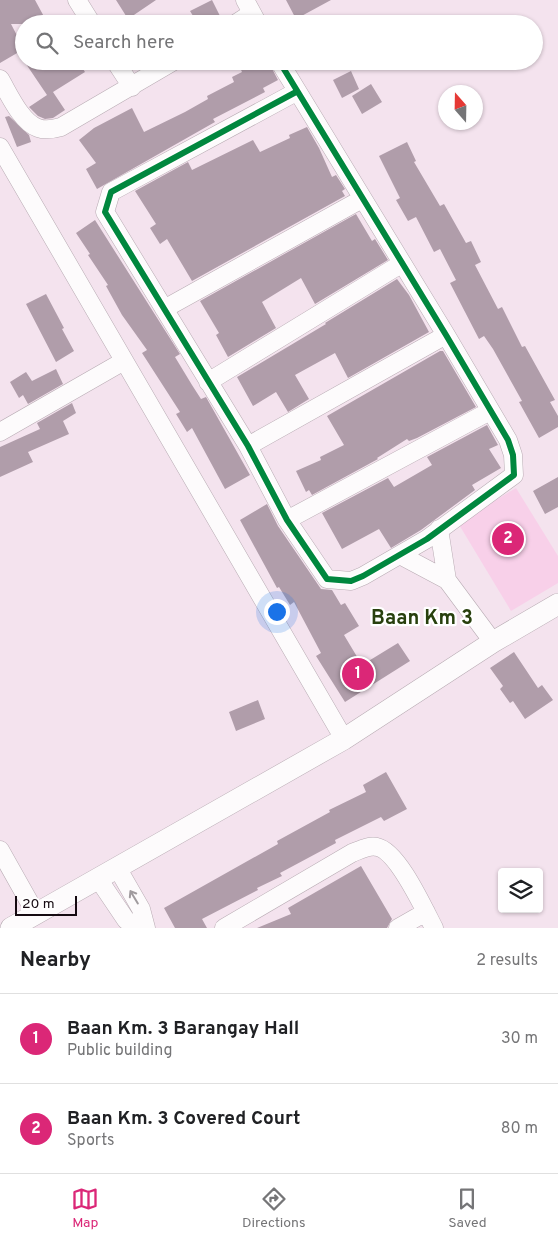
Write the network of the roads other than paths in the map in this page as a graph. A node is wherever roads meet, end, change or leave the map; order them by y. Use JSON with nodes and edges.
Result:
{"nodes":[{"id":1,"x":77,"y":0,"type":"edge"},
{"id":2,"x":86,"y":15,"type":"edge"},
{"id":3,"x":121,"y":70,"type":"edge"},
{"id":4,"x":159,"y":70,"type":"edge"},
{"id":5,"x":284,"y":70,"type":"edge"},
{"id":6,"x":0,"y":79,"type":"edge"},
{"id":7,"x":132,"y":87,"type":"junction"},
{"id":8,"x":296,"y":92,"type":"junction"},
{"id":9,"x":0,"y":147,"type":"edge"},
{"id":10,"x":362,"y":199,"type":"junction"},
{"id":11,"x":401,"y":264,"type":"junction"},
{"id":12,"x":164,"y":309,"type":"junction"},
{"id":13,"x":446,"y":335,"type":"junction"},
{"id":14,"x":124,"y":361,"type":"junction"},
{"id":15,"x":208,"y":382,"type":"junction"},
{"id":16,"x":490,"y":411,"type":"junction"},
{"id":17,"x":0,"y":432,"type":"edge"},
{"id":18,"x":248,"y":446,"type":"junction"},
{"id":19,"x":287,"y":520,"type":"junction"},
{"id":20,"x":439,"y":529,"type":"junction"},
{"id":21,"x":400,"y":555,"type":"junction"},
{"id":22,"x":447,"y":580,"type":"junction"},
{"id":23,"x":558,"y":604,"type":"edge"},
{"id":24,"x":493,"y":642,"type":"junction"},
{"id":25,"x":344,"y":739,"type":"junction"},
{"id":26,"x":0,"y":850,"type":"edge"},
{"id":27,"x":118,"y":869,"type":"junction"},
{"id":28,"x":99,"y":880,"type":"junction"},
{"id":29,"x":426,"y":912,"type":"junction"},
{"id":30,"x":36,"y":914,"type":"junction"},
{"id":31,"x":11,"y":928,"type":"edge"},
{"id":32,"x":138,"y":928,"type":"edge"},
{"id":33,"x":146,"y":928,"type":"edge"},
{"id":34,"x":224,"y":928,"type":"edge"},
{"id":35,"x":398,"y":928,"type":"edge"},
{"id":36,"x":434,"y":928,"type":"edge"}],
"edges":[{"from":1,"to":2,"type":"street"},
{"from":3,"to":7,"type":"street"},
{"from":4,"to":7,"type":"street"},
{"from":5,"to":8,"type":"street"},
{"from":6,"to":7,"type":"street"},
{"from":8,"to":10,"type":"street"},
{"from":8,"to":12,"type":"street"},
{"from":9,"to":14,"type":"street"},
{"from":10,"to":11,"type":"street"},
{"from":10,"to":12,"type":"street"},
{"from":11,"to":13,"type":"street"},
{"from":11,"to":15,"type":"street"},
{"from":12,"to":15,"type":"street"},
{"from":13,"to":16,"type":"street"},
{"from":13,"to":18,"type":"street"},
{"from":14,"to":17,"type":"street"},
{"from":14,"to":25,"type":"street"},
{"from":15,"to":18,"type":"street"},
{"from":16,"to":19,"type":"street"},
{"from":16,"to":20,"type":"street"},
{"from":18,"to":19,"type":"street"},
{"from":19,"to":21,"type":"street"},
{"from":20,"to":21,"type":"street"},
{"from":20,"to":22,"type":"street"},
{"from":21,"to":22,"type":"street"},
{"from":22,"to":24,"type":"street"},
{"from":23,"to":24,"type":"street"},
{"from":24,"to":25,"type":"street"},
{"from":25,"to":27,"type":"street"},
{"from":26,"to":30,"type":"street"},
{"from":27,"to":28,"type":"street"},
{"from":33,"to":27,"type":"street","one_way":true},
{"from":28,"to":30,"type":"street"},
{"from":28,"to":32,"type":"street"},
{"from":29,"to":34,"type":"street"},
{"from":29,"to":35,"type":"street"},
{"from":29,"to":36,"type":"street"},
{"from":30,"to":31,"type":"street"}]}
